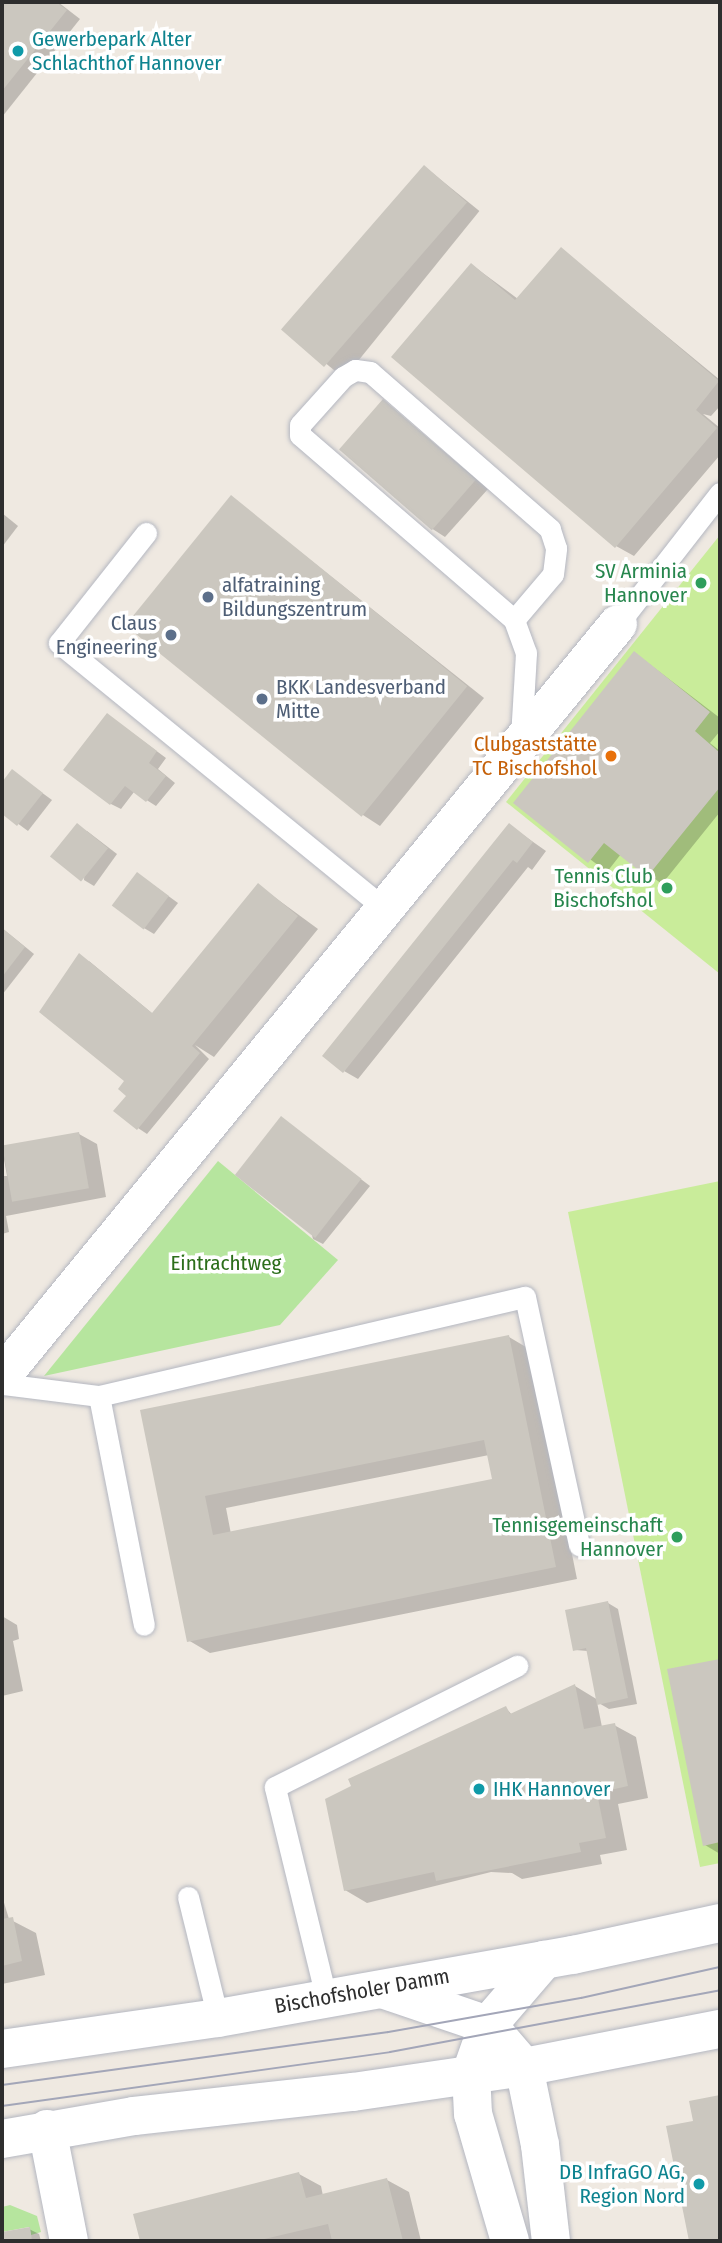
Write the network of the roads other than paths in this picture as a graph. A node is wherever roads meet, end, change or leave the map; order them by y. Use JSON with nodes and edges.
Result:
{"nodes":[{"id":1,"x":720,"y":494,"type":"edge"},
{"id":2,"x":146,"y":533,"type":"dead end"},
{"id":3,"x":514,"y":620,"type":"junction"},
{"id":4,"x":618,"y":624,"type":"joint"},
{"id":5,"x":520,"y":742,"type":"junction"},
{"id":6,"x":383,"y":907,"type":"junction"},
{"id":7,"x":2,"y":1376,"type":"edge"},
{"id":8,"x":2,"y":1384,"type":"edge"},
{"id":9,"x":99,"y":1396,"type":"junction"},
{"id":10,"x":579,"y":1545,"type":"dead end"},
{"id":11,"x":144,"y":1625,"type":"dead end"},
{"id":12,"x":517,"y":1666,"type":"dead end"},
{"id":13,"x":188,"y":1898,"type":"dead end"},
{"id":14,"x":720,"y":1923,"type":"edge"},
{"id":15,"x":544,"y":1960,"type":"junction"},
{"id":16,"x":377,"y":1987,"type":"junction"},
{"id":17,"x":326,"y":1997,"type":"junction"},
{"id":18,"x":218,"y":2018,"type":"junction"},
{"id":19,"x":488,"y":2025,"type":"junction"},
{"id":20,"x":720,"y":2029,"type":"edge"},
{"id":21,"x":2,"y":2049,"type":"edge"},
{"id":22,"x":524,"y":2067,"type":"junction"},
{"id":23,"x":471,"y":2073,"type":"junction"},
{"id":24,"x":47,"y":2129,"type":"junction"},
{"id":25,"x":2,"y":2139,"type":"edge"},
{"id":26,"x":69,"y":2241,"type":"edge"},
{"id":27,"x":510,"y":2241,"type":"edge"},
{"id":28,"x":551,"y":2241,"type":"edge"}],
"edges":[{"from":1,"to":4,"type":"lane"},
{"from":2,"to":6,"type":"lane"},
{"from":3,"to":3,"type":"lane"},
{"from":3,"to":5,"type":"lane"},
{"from":4,"to":5,"type":"street"},
{"from":5,"to":6,"type":"street"},
{"from":6,"to":7,"type":"street"},
{"from":8,"to":9,"type":"lane"},
{"from":9,"to":10,"type":"lane"},
{"from":9,"to":11,"type":"lane"},
{"from":12,"to":17,"type":"lane"},
{"from":13,"to":18,"type":"lane"},
{"from":14,"to":15,"type":"street","name":"Bischofsholer Damm"},
{"from":15,"to":16,"type":"street","name":"Bischofsholer Damm"},
{"from":15,"to":19,"type":"street"},
{"from":16,"to":17,"type":"street","name":"Bischofsholer Damm"},
{"from":16,"to":19,"type":"street"},
{"from":17,"to":18,"type":"street","name":"Bischofsholer Damm"},
{"from":18,"to":21,"type":"street","name":"Bischofsholer Damm"},
{"from":19,"to":22,"type":"street"},
{"from":19,"to":23,"type":"street"},
{"from":20,"to":22,"type":"street"},
{"from":22,"to":23,"type":"street"},
{"from":22,"to":28,"type":"street"},
{"from":23,"to":24,"type":"street"},
{"from":23,"to":27,"type":"street"},
{"from":24,"to":25,"type":"street"},
{"from":24,"to":26,"type":"street"}]}
